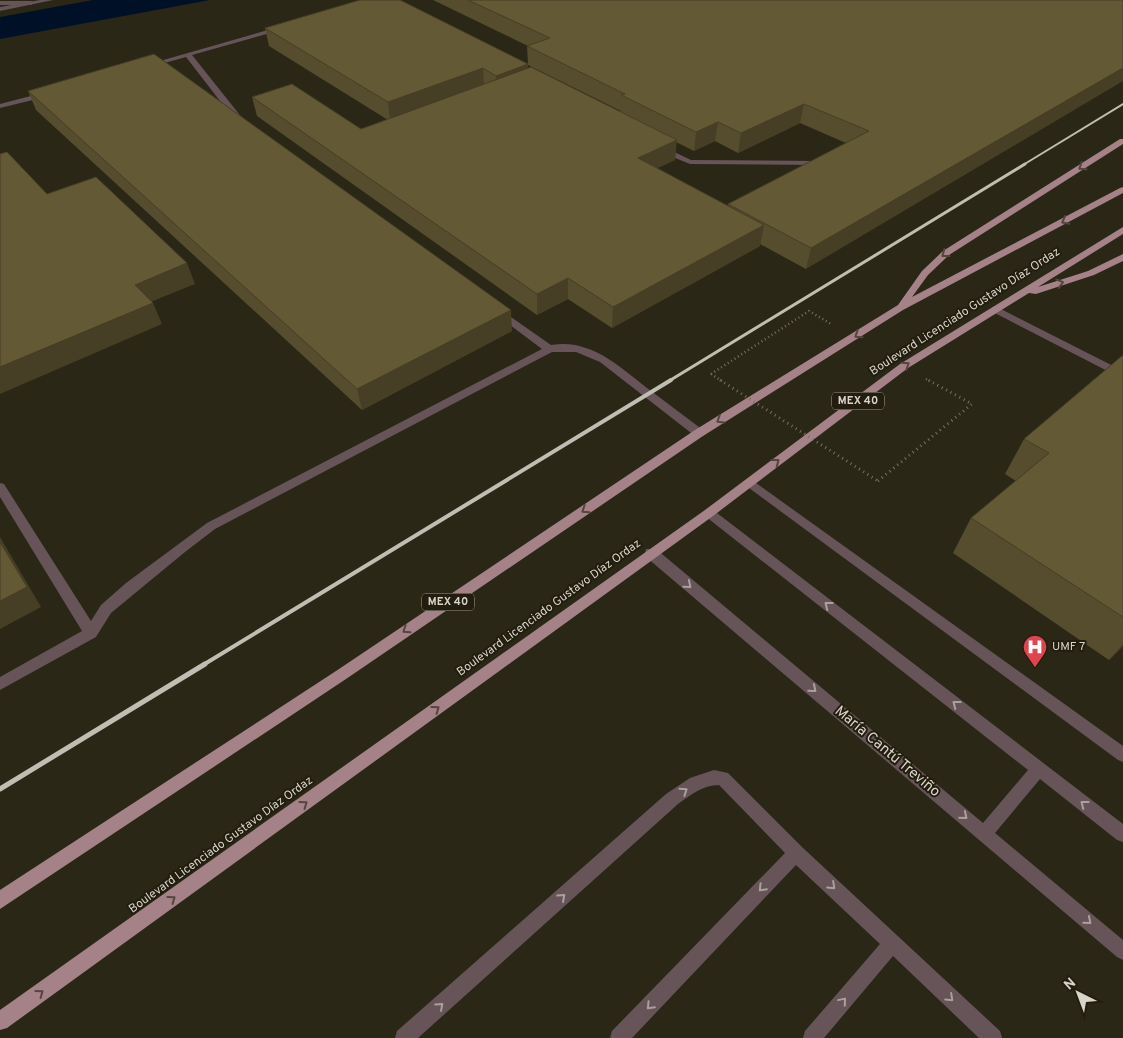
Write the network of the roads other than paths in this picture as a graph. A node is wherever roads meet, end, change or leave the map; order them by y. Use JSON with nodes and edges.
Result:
{"nodes":[{"id":1,"x":50,"y":0,"type":"edge"},
{"id":2,"x":0,"y":2,"type":"edge"},
{"id":3,"x":31,"y":3,"type":"junction"},
{"id":4,"x":0,"y":9,"type":"edge"},
{"id":5,"x":288,"y":26,"type":"edge"},
{"id":6,"x":188,"y":55,"type":"junction"},
{"id":7,"x":141,"y":68,"type":"edge"},
{"id":8,"x":56,"y":91,"type":"edge"},
{"id":9,"x":0,"y":106,"type":"edge"},
{"id":10,"x":248,"y":127,"type":"edge"},
{"id":11,"x":1123,"y":141,"type":"edge"},
{"id":12,"x":656,"y":147,"type":"edge"},
{"id":13,"x":1123,"y":147,"type":"edge"},
{"id":14,"x":1106,"y":152,"type":"junction"},
{"id":15,"x":819,"y":163,"type":"edge"},
{"id":16,"x":1123,"y":190,"type":"edge"},
{"id":17,"x":1123,"y":230,"type":"edge"},
{"id":18,"x":1123,"y":258,"type":"edge"},
{"id":19,"x":1014,"y":298,"type":"junction"},
{"id":20,"x":494,"y":308,"type":"edge"},
{"id":21,"x":899,"y":308,"type":"junction"},
{"id":22,"x":995,"y":309,"type":"junction"},
{"id":23,"x":549,"y":348,"type":"junction"},
{"id":24,"x":1123,"y":375,"type":"edge"},
{"id":25,"x":699,"y":433,"type":"junction"},
{"id":26,"x":749,"y":482,"type":"junction"},
{"id":27,"x":0,"y":487,"type":"edge"},
{"id":28,"x":709,"y":513,"type":"junction"},
{"id":29,"x":651,"y":553,"type":"junction"},
{"id":30,"x":91,"y":633,"type":"junction"},
{"id":31,"x":0,"y":684,"type":"edge"},
{"id":32,"x":1123,"y":755,"type":"edge"},
{"id":33,"x":1039,"y":768,"type":"junction"},
{"id":34,"x":984,"y":834,"type":"junction"},
{"id":35,"x":1123,"y":834,"type":"edge"},
{"id":36,"x":796,"y":853,"type":"junction"},
{"id":37,"x":0,"y":900,"type":"edge"},
{"id":38,"x":892,"y":943,"type":"junction"},
{"id":39,"x":1123,"y":951,"type":"edge"},
{"id":40,"x":0,"y":1021,"type":"edge"},
{"id":41,"x":404,"y":1038,"type":"edge"},
{"id":42,"x":619,"y":1038,"type":"edge"},
{"id":43,"x":812,"y":1038,"type":"edge"},
{"id":44,"x":993,"y":1038,"type":"edge"}],
"edges":[{"from":1,"to":3,"type":"street"},
{"from":2,"to":3,"type":"street"},
{"from":3,"to":4,"type":"street"},
{"from":5,"to":6,"type":"street"},
{"from":6,"to":7,"type":"street"},
{"from":6,"to":10,"type":"street"},
{"from":8,"to":9,"type":"street"},
{"from":11,"to":14,"type":"main road"},
{"from":12,"to":15,"type":"street"},
{"from":13,"to":14,"type":"main road"},
{"from":14,"to":21,"type":"main road","one_way":true},
{"from":16,"to":21,"type":"main road","name":"Boulevard Licenciado Gustavo Díaz Ordaz","number":"MEX 40","one_way":true},
{"from":17,"to":19,"type":"main road","name":"Boulevard Licenciado Gustavo Díaz Ordaz","number":"MEX 40"},
{"from":19,"to":18,"type":"main road","one_way":true},
{"from":19,"to":22,"type":"main road","name":"Boulevard Licenciado Gustavo Díaz Ordaz","number":"MEX 40"},
{"from":20,"to":23,"type":"street"},
{"from":21,"to":25,"type":"main road","name":"Boulevard Licenciado Gustavo Díaz Ordaz","number":"MEX 40","one_way":true},
{"from":22,"to":24,"type":"street"},
{"from":26,"to":22,"type":"main road","name":"Boulevard Licenciado Gustavo Díaz Ordaz","number":"MEX 40","one_way":true},
{"from":23,"to":25,"type":"street"},
{"from":23,"to":30,"type":"street"},
{"from":25,"to":37,"type":"main road","name":"Boulevard Licenciado Gustavo Díaz Ordaz","number":"MEX 40","one_way":true},
{"from":26,"to":28,"type":"main road","name":"Boulevard Licenciado Gustavo Díaz Ordaz","number":"MEX 40"},
{"from":26,"to":32,"type":"street"},
{"from":27,"to":30,"type":"street"},
{"from":28,"to":29,"type":"main road","name":"Boulevard Licenciado Gustavo Díaz Ordaz","number":"MEX 40"},
{"from":33,"to":28,"type":"street","one_way":true},
{"from":29,"to":34,"type":"street","name":"María Cantú Treviño","one_way":true},
{"from":40,"to":29,"type":"main road","name":"Boulevard Licenciado Gustavo Díaz Ordaz","number":"MEX 40","one_way":true},
{"from":30,"to":31,"type":"street"},
{"from":33,"to":34,"type":"street"},
{"from":35,"to":33,"type":"street","one_way":true},
{"from":34,"to":39,"type":"street","name":"María Cantú Treviño","one_way":true},
{"from":36,"to":38,"type":"street","one_way":true},
{"from":41,"to":36,"type":"street","one_way":true},
{"from":36,"to":42,"type":"street","one_way":true},
{"from":43,"to":38,"type":"street","one_way":true},
{"from":38,"to":44,"type":"street","one_way":true}]}
